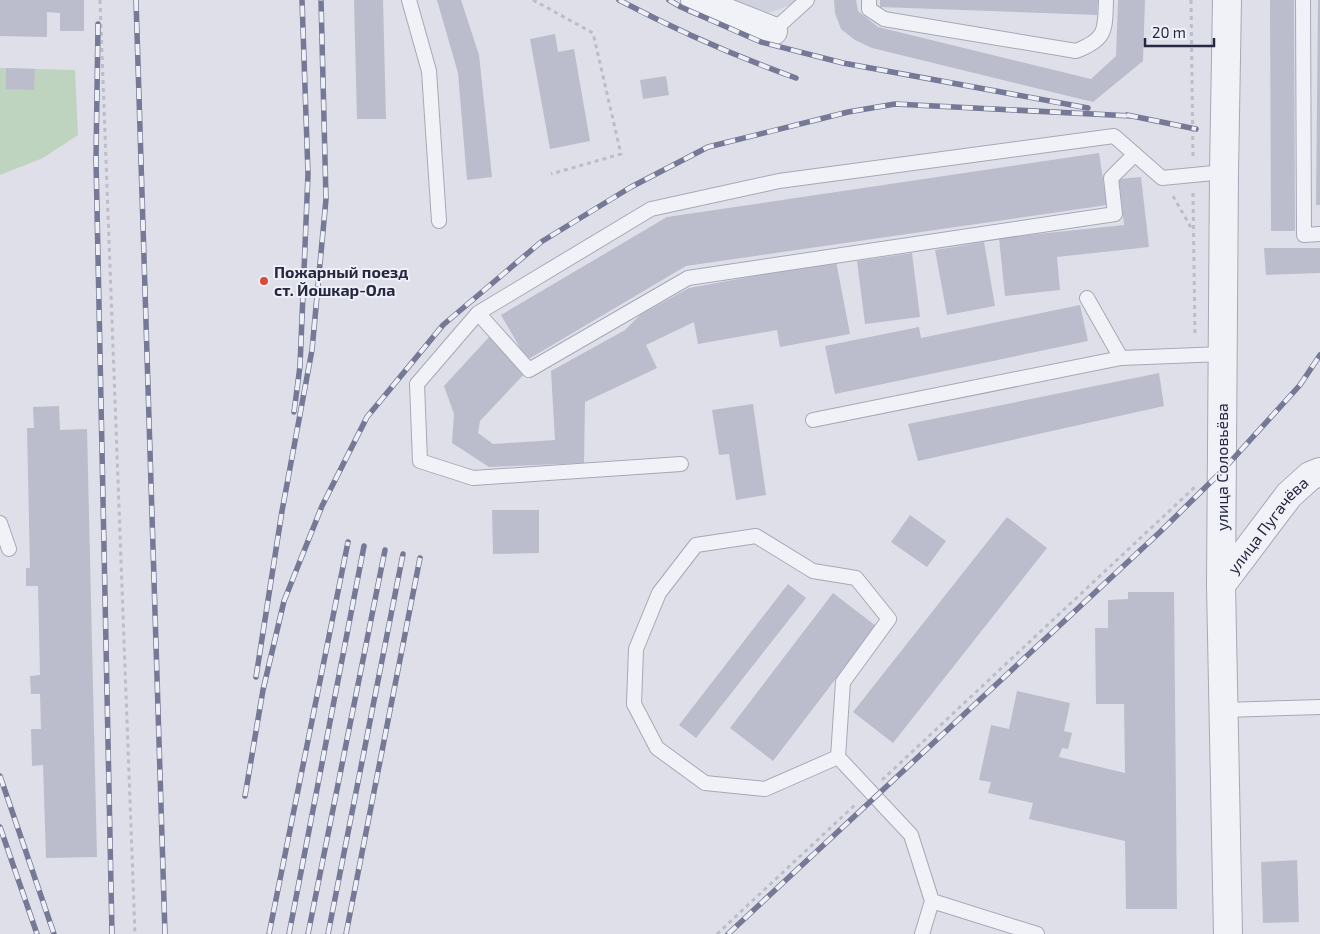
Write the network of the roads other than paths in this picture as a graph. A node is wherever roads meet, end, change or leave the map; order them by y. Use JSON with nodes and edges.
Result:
{"nodes":[{"id":1,"x":409,"y":0,"type":"edge"},
{"id":2,"x":695,"y":0,"type":"edge"},
{"id":3,"x":807,"y":0,"type":"edge"},
{"id":4,"x":869,"y":0,"type":"edge"},
{"id":5,"x":1106,"y":0,"type":"edge"},
{"id":6,"x":1228,"y":0,"type":"edge"},
{"id":7,"x":1304,"y":0,"type":"edge"},
{"id":8,"x":773,"y":31,"type":"joint"},
{"id":9,"x":1135,"y":154,"type":"junction"},
{"id":10,"x":1224,"y":172,"type":"junction"},
{"id":11,"x":439,"y":221,"type":"dead end"},
{"id":12,"x":1320,"y":234,"type":"edge"},
{"id":13,"x":1087,"y":298,"type":"dead end"},
{"id":14,"x":478,"y":313,"type":"junction"},
{"id":15,"x":1223,"y":354,"type":"junction"},
{"id":16,"x":1121,"y":358,"type":"junction"},
{"id":17,"x":813,"y":420,"type":"dead end"},
{"id":18,"x":681,"y":464,"type":"dead end"},
{"id":19,"x":1320,"y":472,"type":"edge"},
{"id":20,"x":0,"y":523,"type":"edge"},
{"id":21,"x":9,"y":549,"type":"dead end"},
{"id":22,"x":1221,"y":585,"type":"junction"},
{"id":23,"x":1320,"y":707,"type":"edge"},
{"id":24,"x":1224,"y":710,"type":"junction"},
{"id":25,"x":838,"y":756,"type":"junction"},
{"id":26,"x":932,"y":901,"type":"junction"},
{"id":27,"x":922,"y":934,"type":"edge"},
{"id":28,"x":1037,"y":934,"type":"edge"},
{"id":29,"x":1228,"y":934,"type":"edge"}],
"edges":[{"from":1,"to":11,"type":"lane"},
{"from":2,"to":8,"type":"street"},
{"from":3,"to":8,"type":"lane"},
{"from":4,"to":5,"type":"lane"},
{"from":6,"to":10,"type":"street","name":"улица Соловьёва"},
{"from":7,"to":12,"type":"lane"},
{"from":9,"to":10,"type":"lane"},
{"from":9,"to":14,"type":"lane"},
{"from":9,"to":14,"type":"lane"},
{"from":10,"to":15,"type":"street","name":"улица Соловьёва"},
{"from":13,"to":16,"type":"lane"},
{"from":14,"to":18,"type":"lane"},
{"from":15,"to":16,"type":"lane"},
{"from":15,"to":22,"type":"street","name":"улица Соловьёва"},
{"from":16,"to":17,"type":"lane"},
{"from":19,"to":22,"type":"street","name":"улица Пугачёва"},
{"from":20,"to":21,"type":"lane"},
{"from":22,"to":24,"type":"street","name":"улица Соловьёва"},
{"from":23,"to":24,"type":"lane"},
{"from":24,"to":29,"type":"street","name":"улица Соловьёва"},
{"from":25,"to":25,"type":"lane"},
{"from":25,"to":26,"type":"lane"},
{"from":26,"to":27,"type":"lane"},
{"from":26,"to":28,"type":"lane"}]}
